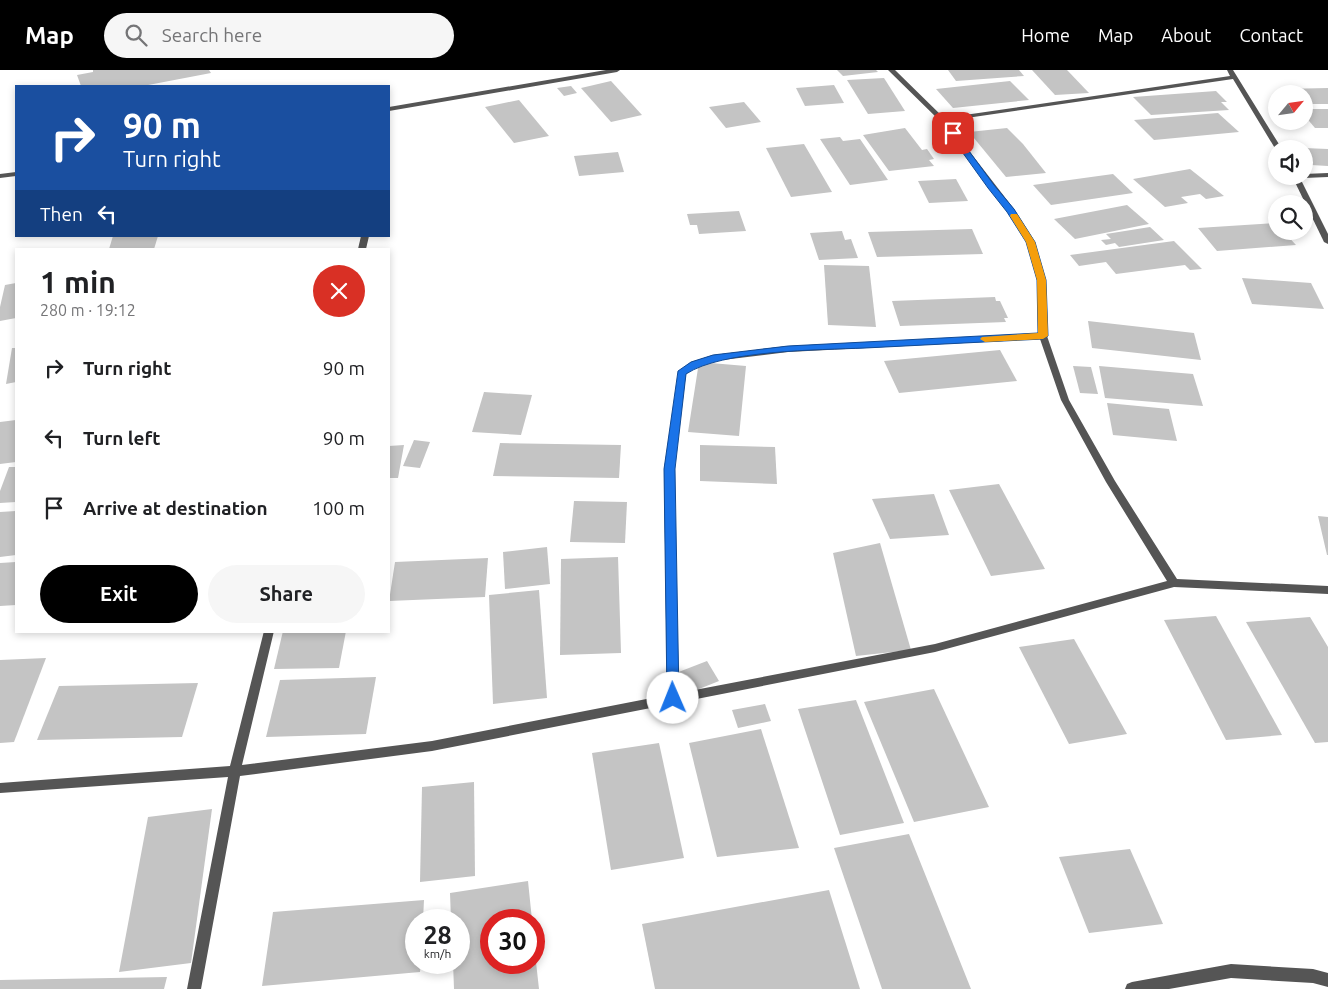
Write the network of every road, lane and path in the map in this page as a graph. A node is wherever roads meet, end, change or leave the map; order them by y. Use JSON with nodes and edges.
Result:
{"nodes":[{"id":1,"x":617,"y":70,"type":"edge"},
{"id":2,"x":891,"y":70,"type":"edge"},
{"id":3,"x":1230,"y":70,"type":"edge"},
{"id":4,"x":1234,"y":77,"type":"junction"},
{"id":5,"x":390,"y":109,"type":"edge"},
{"id":6,"x":942,"y":120,"type":"junction"},
{"id":7,"x":1273,"y":140,"type":"edge"},
{"id":8,"x":15,"y":174,"type":"edge"},
{"id":9,"x":1328,"y":175,"type":"edge"},
{"id":10,"x":0,"y":176,"type":"edge"},
{"id":11,"x":1313,"y":176,"type":"edge"},
{"id":12,"x":1300,"y":185,"type":"edge"},
{"id":13,"x":1328,"y":242,"type":"edge"},
{"id":14,"x":1043,"y":336,"type":"junction"},
{"id":15,"x":1174,"y":583,"type":"junction"},
{"id":16,"x":1328,"y":590,"type":"edge"},
{"id":17,"x":270,"y":633,"type":"edge"},
{"id":18,"x":673,"y":698,"type":"junction"},
{"id":19,"x":236,"y":771,"type":"junction"},
{"id":20,"x":0,"y":788,"type":"edge"},
{"id":21,"x":1328,"y":980,"type":"edge"},
{"id":22,"x":194,"y":989,"type":"edge"},
{"id":23,"x":1132,"y":989,"type":"edge"}],
"edges":[{"from":1,"to":5,"type":"street"},
{"from":2,"to":6,"type":"street"},
{"from":3,"to":4,"type":"street"},
{"from":4,"to":6,"type":"street"},
{"from":4,"to":7,"type":"street"},
{"from":6,"to":14,"type":"street"},
{"from":8,"to":10,"type":"street"},
{"from":9,"to":11,"type":"street"},
{"from":12,"to":13,"type":"street"},
{"from":14,"to":15,"type":"street"},
{"from":14,"to":18,"type":"street"},
{"from":15,"to":16,"type":"street"},
{"from":15,"to":18,"type":"street"},
{"from":17,"to":19,"type":"street"},
{"from":18,"to":19,"type":"street"},
{"from":19,"to":20,"type":"street"},
{"from":19,"to":22,"type":"street"},
{"from":21,"to":23,"type":"street"}]}
